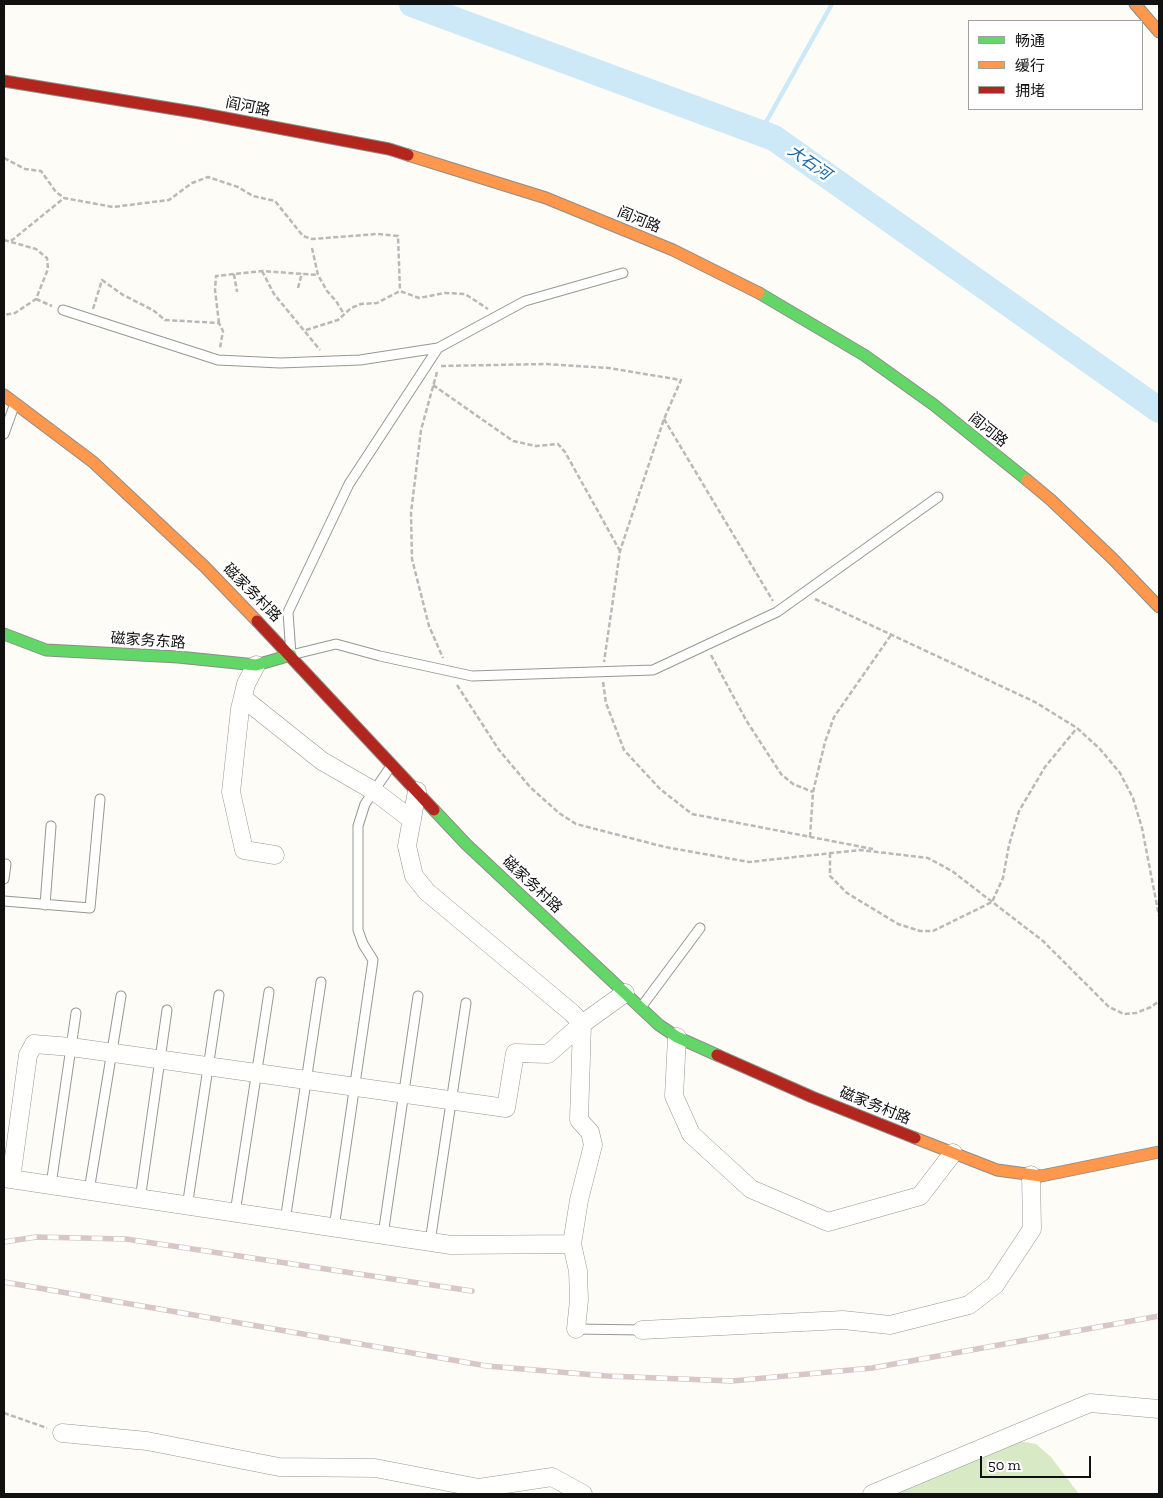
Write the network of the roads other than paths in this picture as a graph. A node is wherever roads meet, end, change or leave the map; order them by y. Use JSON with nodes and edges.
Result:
{"nodes":[{"id":1,"x":1135,"y":4,"type":"edge"},
{"id":2,"x":1159,"y":32,"type":"edge"},
{"id":3,"x":4,"y":81,"type":"edge"},
{"id":4,"x":623,"y":272,"type":"dead end"},
{"id":5,"x":63,"y":310,"type":"road end"},
{"id":6,"x":438,"y":348,"type":"junction"},
{"id":7,"x":4,"y":395,"type":"edge"},
{"id":8,"x":14,"y":403,"type":"junction"},
{"id":9,"x":4,"y":434,"type":"edge"},
{"id":10,"x":938,"y":497,"type":"dead end"},
{"id":11,"x":1159,"y":607,"type":"edge"},
{"id":12,"x":4,"y":634,"type":"edge"},
{"id":13,"x":291,"y":655,"type":"junction"},
{"id":14,"x":256,"y":665,"type":"junction"},
{"id":15,"x":243,"y":698,"type":"junction"},
{"id":16,"x":392,"y":764,"type":"junction"},
{"id":17,"x":374,"y":791,"type":"junction"},
{"id":18,"x":417,"y":791,"type":"junction"},
{"id":19,"x":100,"y":799,"type":"dead end"},
{"id":20,"x":412,"y":820,"type":"junction"},
{"id":21,"x":51,"y":826,"type":"dead end"},
{"id":22,"x":276,"y":855,"type":"dead end"},
{"id":23,"x":6,"y":864,"type":"dead end"},
{"id":24,"x":4,"y":879,"type":"edge"},
{"id":25,"x":4,"y":901,"type":"edge"},
{"id":26,"x":46,"y":905,"type":"junction"},
{"id":27,"x":700,"y":928,"type":"dead end"},
{"id":28,"x":321,"y":982,"type":"dead end"},
{"id":29,"x":269,"y":992,"type":"dead end"},
{"id":30,"x":624,"y":992,"type":"junction"},
{"id":31,"x":219,"y":995,"type":"dead end"},
{"id":32,"x":121,"y":996,"type":"dead end"},
{"id":33,"x":418,"y":996,"type":"dead end"},
{"id":34,"x":466,"y":1003,"type":"dead end"},
{"id":35,"x":640,"y":1008,"type":"junction"},
{"id":36,"x":167,"y":1010,"type":"dead end"},
{"id":37,"x":76,"y":1013,"type":"dead end"},
{"id":38,"x":582,"y":1024,"type":"junction"},
{"id":39,"x":677,"y":1037,"type":"junction"},
{"id":40,"x":71,"y":1047,"type":"junction"},
{"id":41,"x":112,"y":1053,"type":"junction"},
{"id":42,"x":160,"y":1060,"type":"junction"},
{"id":43,"x":208,"y":1066,"type":"junction"},
{"id":44,"x":257,"y":1073,"type":"junction"},
{"id":45,"x":306,"y":1080,"type":"junction"},
{"id":46,"x":355,"y":1087,"type":"junction"},
{"id":47,"x":404,"y":1094,"type":"junction"},
{"id":48,"x":452,"y":1101,"type":"junction"},
{"id":49,"x":1159,"y":1152,"type":"edge"},
{"id":50,"x":953,"y":1153,"type":"junction"},
{"id":51,"x":1031,"y":1175,"type":"junction"},
{"id":52,"x":8,"y":1178,"type":"edge"},
{"id":53,"x":51,"y":1185,"type":"junction"},
{"id":54,"x":89,"y":1192,"type":"junction"},
{"id":55,"x":140,"y":1200,"type":"junction"},
{"id":56,"x":187,"y":1207,"type":"junction"},
{"id":57,"x":235,"y":1214,"type":"junction"},
{"id":58,"x":285,"y":1221,"type":"junction"},
{"id":59,"x":334,"y":1228,"type":"junction"},
{"id":60,"x":383,"y":1235,"type":"junction"},
{"id":61,"x":430,"y":1242,"type":"junction"},
{"id":62,"x":572,"y":1244,"type":"junction"},
{"id":63,"x":576,"y":1328,"type":"joint"},
{"id":64,"x":642,"y":1330,"type":"joint"},
{"id":65,"x":1159,"y":1409,"type":"edge"},
{"id":66,"x":62,"y":1433,"type":"road end"},
{"id":67,"x":583,"y":1494,"type":"edge"},
{"id":68,"x":872,"y":1494,"type":"edge"}],
"edges":[{"from":1,"to":2,"type":"main road"},
{"from":3,"to":11,"type":"main road","name":"阎河路"},
{"from":4,"to":6,"type":"lane"},
{"from":5,"to":6,"type":"lane"},
{"from":6,"to":13,"type":"lane"},
{"from":7,"to":8,"type":"main road","name":"磁家务村路"},
{"from":8,"to":9,"type":"lane"},
{"from":8,"to":13,"type":"main road","name":"磁家务村路"},
{"from":10,"to":13,"type":"lane"},
{"from":12,"to":14,"type":"main road","name":"磁家务东路"},
{"from":13,"to":14,"type":"main road","name":"磁家务东路"},
{"from":13,"to":16,"type":"main road","name":"磁家务村路"},
{"from":14,"to":15,"type":"street"},
{"from":15,"to":17,"type":"street"},
{"from":15,"to":22,"type":"street"},
{"from":16,"to":17,"type":"lane"},
{"from":16,"to":18,"type":"main road","name":"磁家务村路"},
{"from":17,"to":20,"type":"street"},
{"from":17,"to":46,"type":"lane"},
{"from":18,"to":20,"type":"street"},
{"from":18,"to":30,"type":"main road","name":"磁家务村路"},
{"from":19,"to":26,"type":"lane"},
{"from":20,"to":38,"type":"street"},
{"from":21,"to":26,"type":"lane"},
{"from":23,"to":24,"type":"lane"},
{"from":25,"to":26,"type":"lane"},
{"from":27,"to":35,"type":"lane"},
{"from":28,"to":45,"type":"lane"},
{"from":29,"to":44,"type":"lane"},
{"from":30,"to":35,"type":"main road","name":"磁家务村路"},
{"from":30,"to":38,"type":"street"},
{"from":31,"to":43,"type":"lane"},
{"from":32,"to":41,"type":"lane"},
{"from":33,"to":47,"type":"lane"},
{"from":34,"to":48,"type":"lane"},
{"from":35,"to":39,"type":"main road","name":"磁家务村路"},
{"from":36,"to":42,"type":"lane"},
{"from":37,"to":40,"type":"lane"},
{"from":38,"to":48,"type":"street"},
{"from":38,"to":62,"type":"street"},
{"from":39,"to":50,"type":"main road","name":"磁家务村路"},
{"from":39,"to":50,"type":"street"},
{"from":40,"to":41,"type":"street"},
{"from":40,"to":52,"type":"street"},
{"from":40,"to":53,"type":"lane"},
{"from":41,"to":42,"type":"street"},
{"from":41,"to":54,"type":"lane"},
{"from":42,"to":43,"type":"street"},
{"from":42,"to":55,"type":"lane"},
{"from":43,"to":44,"type":"street"},
{"from":43,"to":56,"type":"lane"},
{"from":44,"to":45,"type":"street"},
{"from":44,"to":57,"type":"lane"},
{"from":45,"to":46,"type":"street"},
{"from":45,"to":58,"type":"lane"},
{"from":46,"to":47,"type":"street"},
{"from":46,"to":59,"type":"lane"},
{"from":47,"to":48,"type":"street"},
{"from":47,"to":60,"type":"lane"},
{"from":48,"to":61,"type":"lane"},
{"from":49,"to":51,"type":"main road","name":"磁家务村路"},
{"from":50,"to":51,"type":"main road","name":"磁家务村路"},
{"from":51,"to":64,"type":"street"},
{"from":52,"to":53,"type":"street"},
{"from":53,"to":54,"type":"street"},
{"from":54,"to":55,"type":"street"},
{"from":55,"to":56,"type":"street"},
{"from":56,"to":57,"type":"street"},
{"from":57,"to":58,"type":"street"},
{"from":58,"to":59,"type":"street"},
{"from":59,"to":60,"type":"street"},
{"from":60,"to":61,"type":"street"},
{"from":61,"to":62,"type":"street"},
{"from":62,"to":63,"type":"street"},
{"from":63,"to":64,"type":"lane"},
{"from":65,"to":68,"type":"street"},
{"from":66,"to":67,"type":"street"}]}
